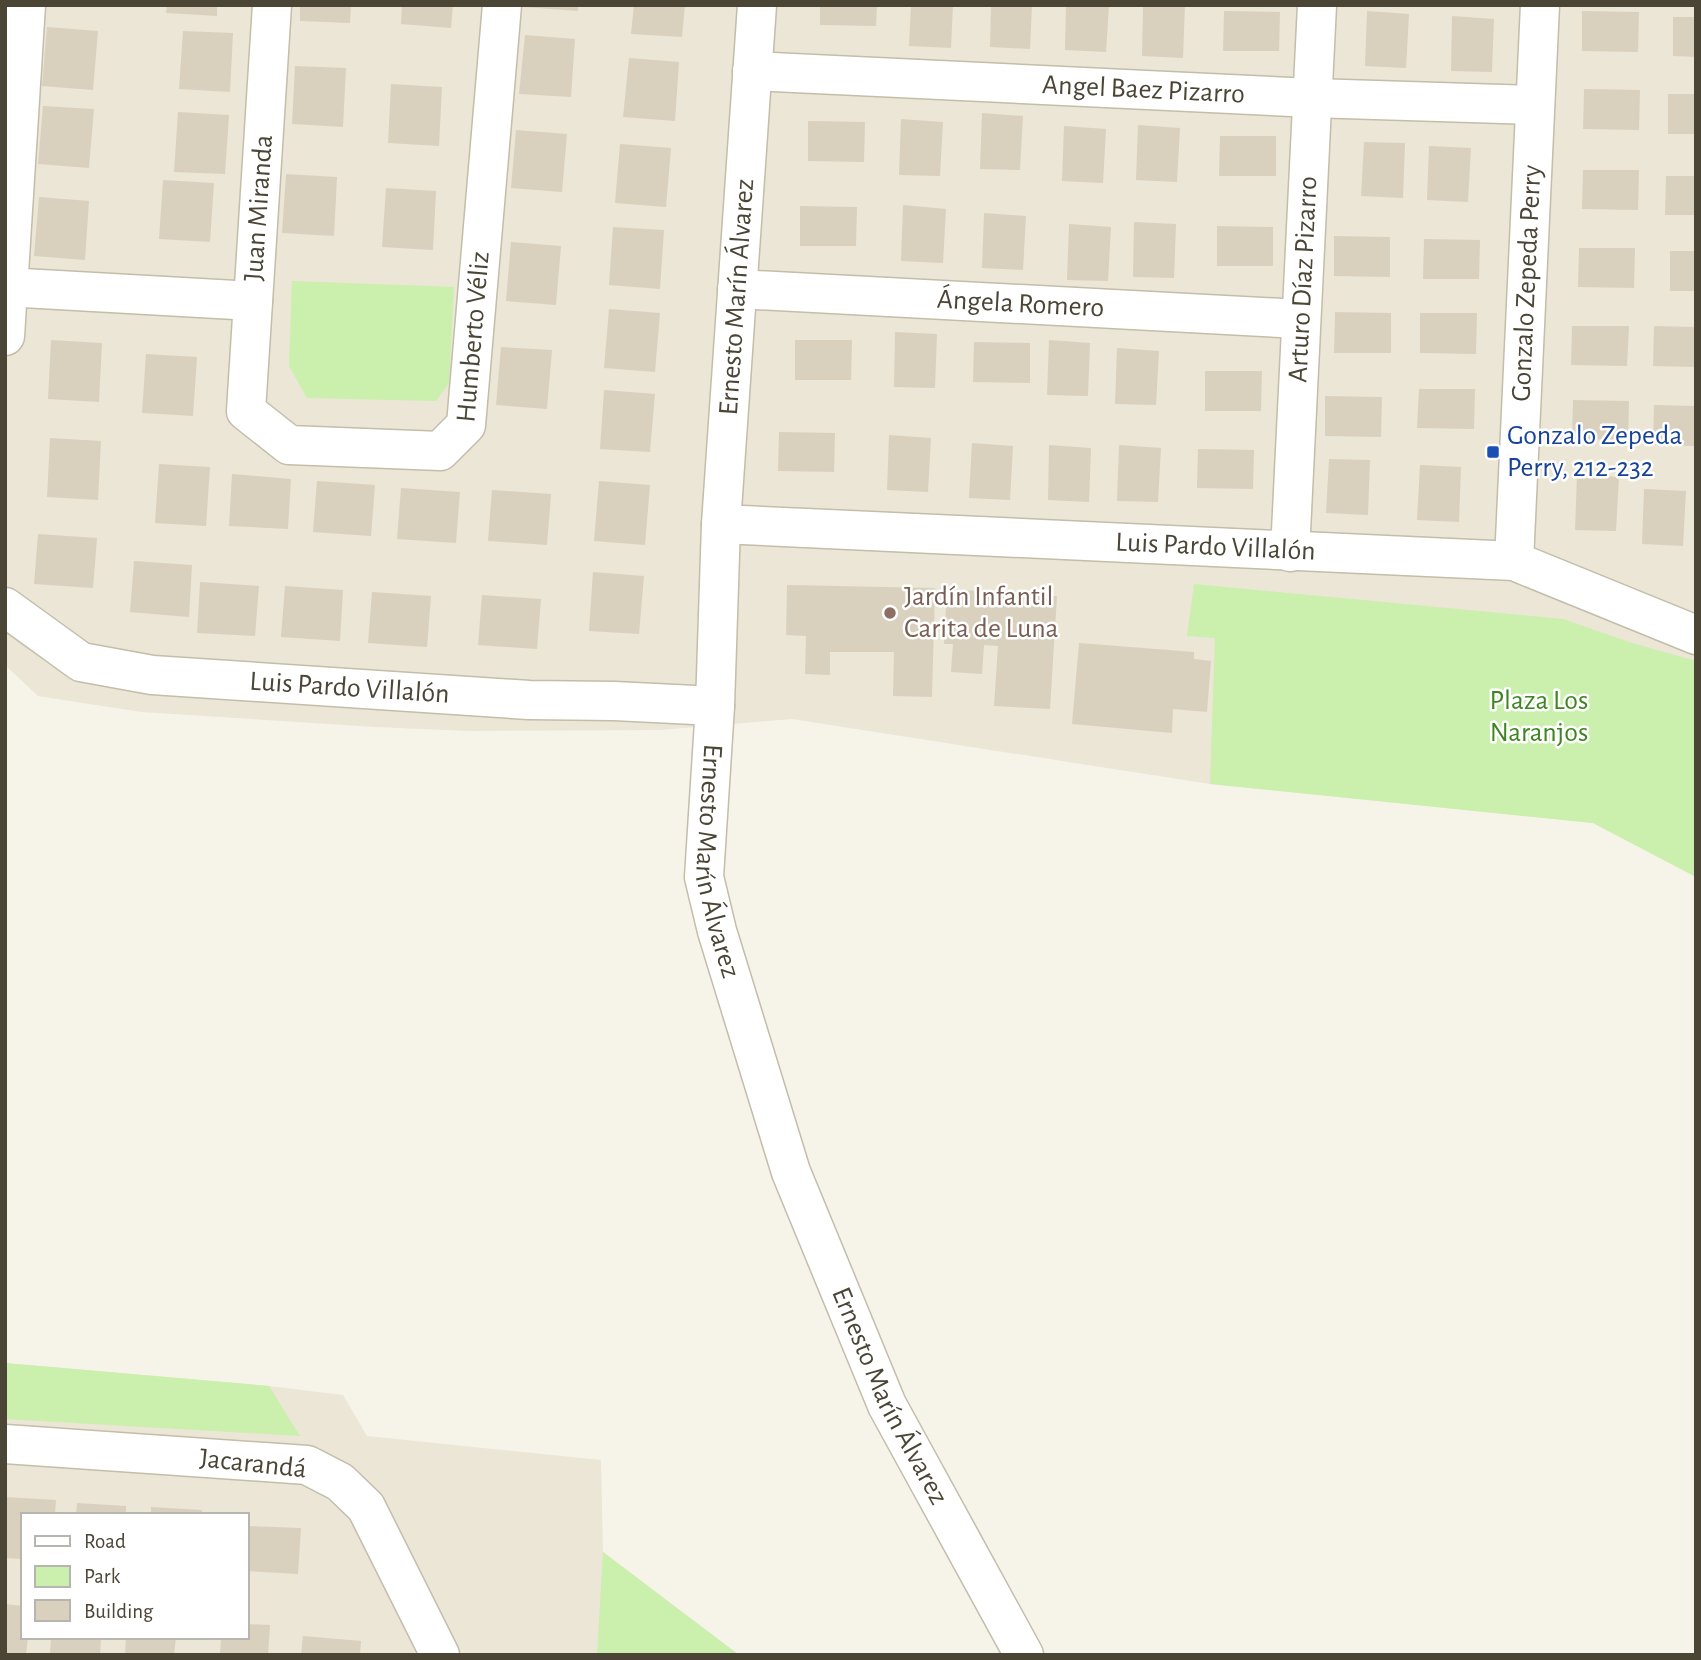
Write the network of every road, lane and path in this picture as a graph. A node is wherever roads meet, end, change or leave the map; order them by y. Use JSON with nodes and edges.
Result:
{"nodes":[{"id":1,"x":26,"y":5,"type":"edge"},
{"id":2,"x":272,"y":5,"type":"edge"},
{"id":3,"x":502,"y":5,"type":"edge"},
{"id":4,"x":757,"y":5,"type":"edge"},
{"id":5,"x":1317,"y":5,"type":"edge"},
{"id":6,"x":1540,"y":5,"type":"edge"},
{"id":7,"x":752,"y":71,"type":"junction"},
{"id":8,"x":1312,"y":98,"type":"junction"},
{"id":9,"x":1535,"y":105,"type":"junction"},
{"id":10,"x":8,"y":287,"type":"edge"},
{"id":11,"x":737,"y":289,"type":"junction"},
{"id":12,"x":253,"y":301,"type":"junction"},
{"id":13,"x":1301,"y":319,"type":"junction"},
{"id":14,"x":5,"y":336,"type":"edge"},
{"id":15,"x":246,"y":411,"type":"joint"},
{"id":16,"x":720,"y":524,"type":"junction"},
{"id":17,"x":1290,"y":552,"type":"junction"},
{"id":18,"x":1514,"y":561,"type":"junction"},
{"id":19,"x":5,"y":607,"type":"edge"},
{"id":20,"x":1696,"y":635,"type":"edge"},
{"id":21,"x":715,"y":706,"type":"junction"},
{"id":22,"x":5,"y":1444,"type":"edge"},
{"id":23,"x":440,"y":1655,"type":"edge"},
{"id":24,"x":1024,"y":1655,"type":"edge"}],
"edges":[{"from":1,"to":10,"type":"street"},
{"from":2,"to":12,"type":"street","name":"Juan Miranda"},
{"from":3,"to":15,"type":"street","name":"Humberto Véliz"},
{"from":4,"to":7,"type":"street","name":"Ernesto Marín Álvarez"},
{"from":5,"to":8,"type":"street","name":"Arturo Díaz Pizarro"},
{"from":6,"to":9,"type":"street","name":"Gonzalo Zepeda Perry"},
{"from":7,"to":8,"type":"street","name":"Angel Baez Pizarro"},
{"from":7,"to":11,"type":"street","name":"Ernesto Marín Álvarez"},
{"from":8,"to":9,"type":"street","name":"Angel Baez Pizarro"},
{"from":8,"to":13,"type":"street","name":"Arturo Díaz Pizarro"},
{"from":9,"to":18,"type":"street","name":"Gonzalo Zepeda Perry"},
{"from":10,"to":12,"type":"street"},
{"from":10,"to":14,"type":"street"},
{"from":11,"to":13,"type":"street","name":"Ángela Romero"},
{"from":11,"to":16,"type":"street","name":"Ernesto Marín Álvarez"},
{"from":12,"to":15,"type":"street","name":"Juan Miranda"},
{"from":13,"to":17,"type":"street","name":"Arturo Díaz Pizarro"},
{"from":16,"to":17,"type":"street","name":"Luis Pardo Villalón"},
{"from":16,"to":21,"type":"street","name":"Ernesto Marín Álvarez"},
{"from":17,"to":18,"type":"street","name":"Luis Pardo Villalón"},
{"from":18,"to":20,"type":"street","name":"Luis Pardo Villalón"},
{"from":19,"to":21,"type":"street","name":"Luis Pardo Villalón"},
{"from":21,"to":24,"type":"street","name":"Ernesto Marín Álvarez"},
{"from":22,"to":23,"type":"street","name":"Jacarandá"}]}
